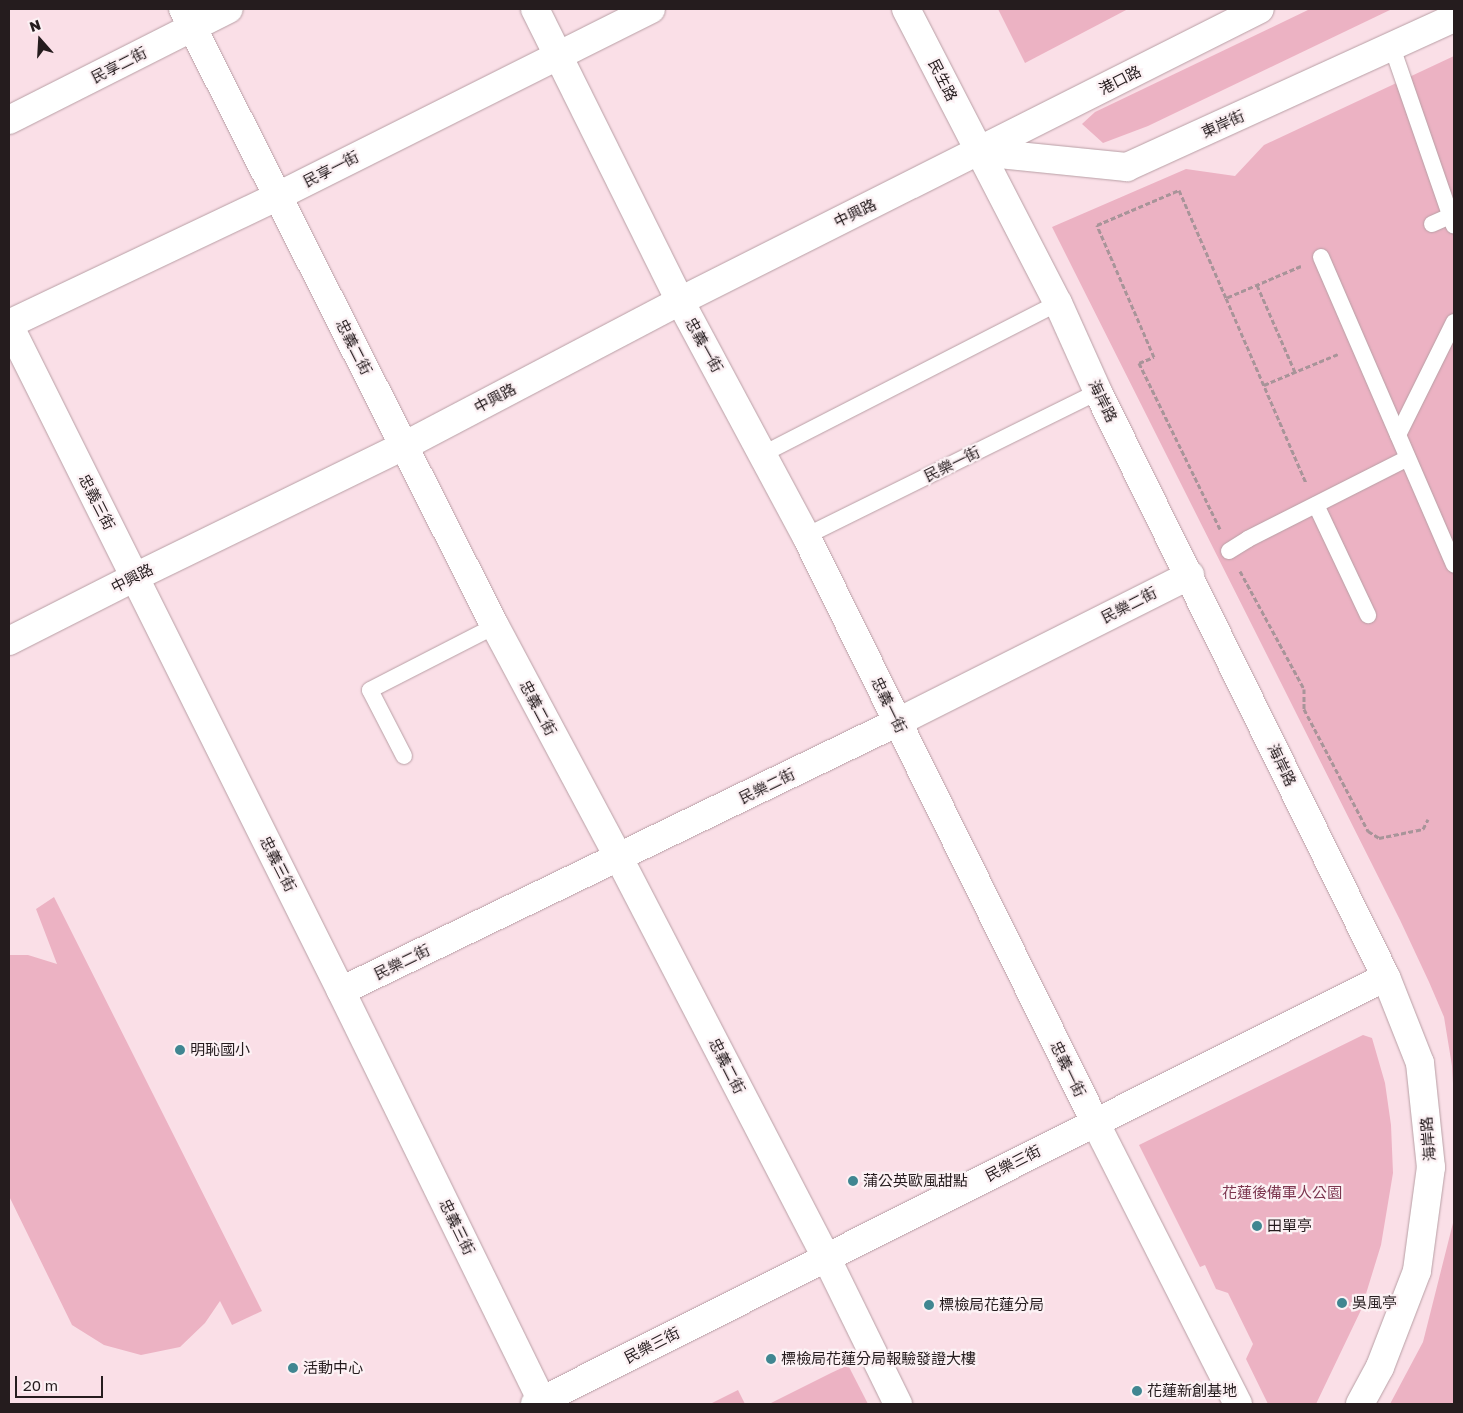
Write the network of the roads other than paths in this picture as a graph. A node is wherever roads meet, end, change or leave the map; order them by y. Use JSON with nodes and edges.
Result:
{"nodes":[{"id":1,"x":229,"y":9,"type":"edge"},
{"id":2,"x":536,"y":9,"type":"edge"},
{"id":3,"x":651,"y":9,"type":"edge"},
{"id":4,"x":906,"y":9,"type":"edge"},
{"id":5,"x":1260,"y":9,"type":"edge"},
{"id":6,"x":188,"y":18,"type":"edge"},
{"id":7,"x":1454,"y":18,"type":"edge"},
{"id":8,"x":1392,"y":47,"type":"junction"},
{"id":9,"x":559,"y":55,"type":"junction"},
{"id":10,"x":9,"y":120,"type":"edge"},
{"id":11,"x":979,"y":152,"type":"junction"},
{"id":12,"x":278,"y":196,"type":"junction"},
{"id":13,"x":1453,"y":219,"type":"edge"},
{"id":14,"x":1432,"y":224,"type":"dead end"},
{"id":15,"x":1321,"y":257,"type":"road end"},
{"id":16,"x":680,"y":301,"type":"junction"},
{"id":17,"x":1058,"y":304,"type":"junction"},
{"id":18,"x":1454,"y":322,"type":"edge"},
{"id":19,"x":9,"y":325,"type":"edge"},
{"id":20,"x":1098,"y":392,"type":"junction"},
{"id":21,"x":1398,"y":435,"type":"junction"},
{"id":22,"x":404,"y":446,"type":"junction"},
{"id":23,"x":763,"y":454,"type":"junction"},
{"id":24,"x":1408,"y":458,"type":"junction"},
{"id":25,"x":1316,"y":505,"type":"junction"},
{"id":26,"x":806,"y":536,"type":"junction"},
{"id":27,"x":1229,"y":552,"type":"road end"},
{"id":28,"x":1454,"y":565,"type":"edge"},
{"id":29,"x":1190,"y":575,"type":"junction"},
{"id":30,"x":135,"y":577,"type":"junction"},
{"id":31,"x":1368,"y":615,"type":"dead end"},
{"id":32,"x":495,"y":626,"type":"junction"},
{"id":33,"x":9,"y":641,"type":"edge"},
{"id":34,"x":898,"y":722,"type":"junction"},
{"id":35,"x":404,"y":756,"type":"dead end"},
{"id":36,"x":619,"y":858,"type":"junction"},
{"id":37,"x":1386,"y":977,"type":"junction"},
{"id":38,"x":341,"y":991,"type":"junction"},
{"id":39,"x":1095,"y":1122,"type":"junction"},
{"id":40,"x":826,"y":1257,"type":"junction"},
{"id":41,"x":540,"y":1403,"type":"edge"},
{"id":42,"x":898,"y":1404,"type":"edge"},
{"id":43,"x":1238,"y":1404,"type":"edge"},
{"id":44,"x":1360,"y":1404,"type":"edge"}],
"edges":[{"from":1,"to":6,"type":"street","name":"民享二街"},
{"from":2,"to":9,"type":"street","name":"忠義一街"},
{"from":3,"to":9,"type":"street","name":"民享一街"},
{"from":4,"to":11,"type":"street","name":"民生路"},
{"from":5,"to":11,"type":"street","name":"港口路"},
{"from":6,"to":10,"type":"street","name":"民享二街"},
{"from":6,"to":12,"type":"street","name":"忠義二街"},
{"from":7,"to":8,"type":"street","name":"東岸街"},
{"from":8,"to":11,"type":"street","name":"東岸街"},
{"from":8,"to":13,"type":"lane"},
{"from":9,"to":12,"type":"street","name":"民享一街"},
{"from":9,"to":16,"type":"street","name":"忠義一街"},
{"from":11,"to":16,"type":"street","name":"中興路"},
{"from":11,"to":17,"type":"street","name":"海岸路"},
{"from":12,"to":19,"type":"street","name":"民享一街"},
{"from":12,"to":22,"type":"street","name":"忠義二街"},
{"from":13,"to":14,"type":"lane"},
{"from":15,"to":21,"type":"lane"},
{"from":16,"to":22,"type":"street","name":"中興路"},
{"from":16,"to":23,"type":"street","name":"忠義一街"},
{"from":17,"to":20,"type":"street","name":"海岸路"},
{"from":17,"to":23,"type":"lane"},
{"from":18,"to":21,"type":"lane"},
{"from":19,"to":30,"type":"street","name":"忠義三街"},
{"from":20,"to":26,"type":"lane","name":"民樂一街"},
{"from":20,"to":29,"type":"street","name":"海岸路"},
{"from":21,"to":24,"type":"lane"},
{"from":22,"to":30,"type":"street","name":"中興路"},
{"from":22,"to":32,"type":"street","name":"忠義二街"},
{"from":23,"to":26,"type":"street","name":"忠義一街"},
{"from":24,"to":25,"type":"lane"},
{"from":24,"to":28,"type":"lane"},
{"from":25,"to":27,"type":"lane"},
{"from":25,"to":31,"type":"lane"},
{"from":26,"to":34,"type":"street","name":"忠義一街"},
{"from":29,"to":34,"type":"street","name":"民樂二街"},
{"from":29,"to":37,"type":"street","name":"海岸路"},
{"from":30,"to":33,"type":"street","name":"中興路"},
{"from":30,"to":38,"type":"street","name":"忠義三街"},
{"from":32,"to":35,"type":"lane"},
{"from":32,"to":36,"type":"street","name":"忠義二街"},
{"from":34,"to":36,"type":"street","name":"民樂二街"},
{"from":34,"to":39,"type":"street","name":"忠義一街"},
{"from":36,"to":38,"type":"street","name":"民樂二街"},
{"from":36,"to":40,"type":"street","name":"忠義二街"},
{"from":37,"to":39,"type":"street","name":"民樂三街"},
{"from":37,"to":44,"type":"street","name":"海岸路"},
{"from":38,"to":41,"type":"street","name":"忠義三街"},
{"from":39,"to":40,"type":"street","name":"民樂三街"},
{"from":39,"to":43,"type":"street","name":"忠義一街"},
{"from":40,"to":41,"type":"street","name":"民樂三街"},
{"from":40,"to":42,"type":"street","name":"忠義二街"}]}
